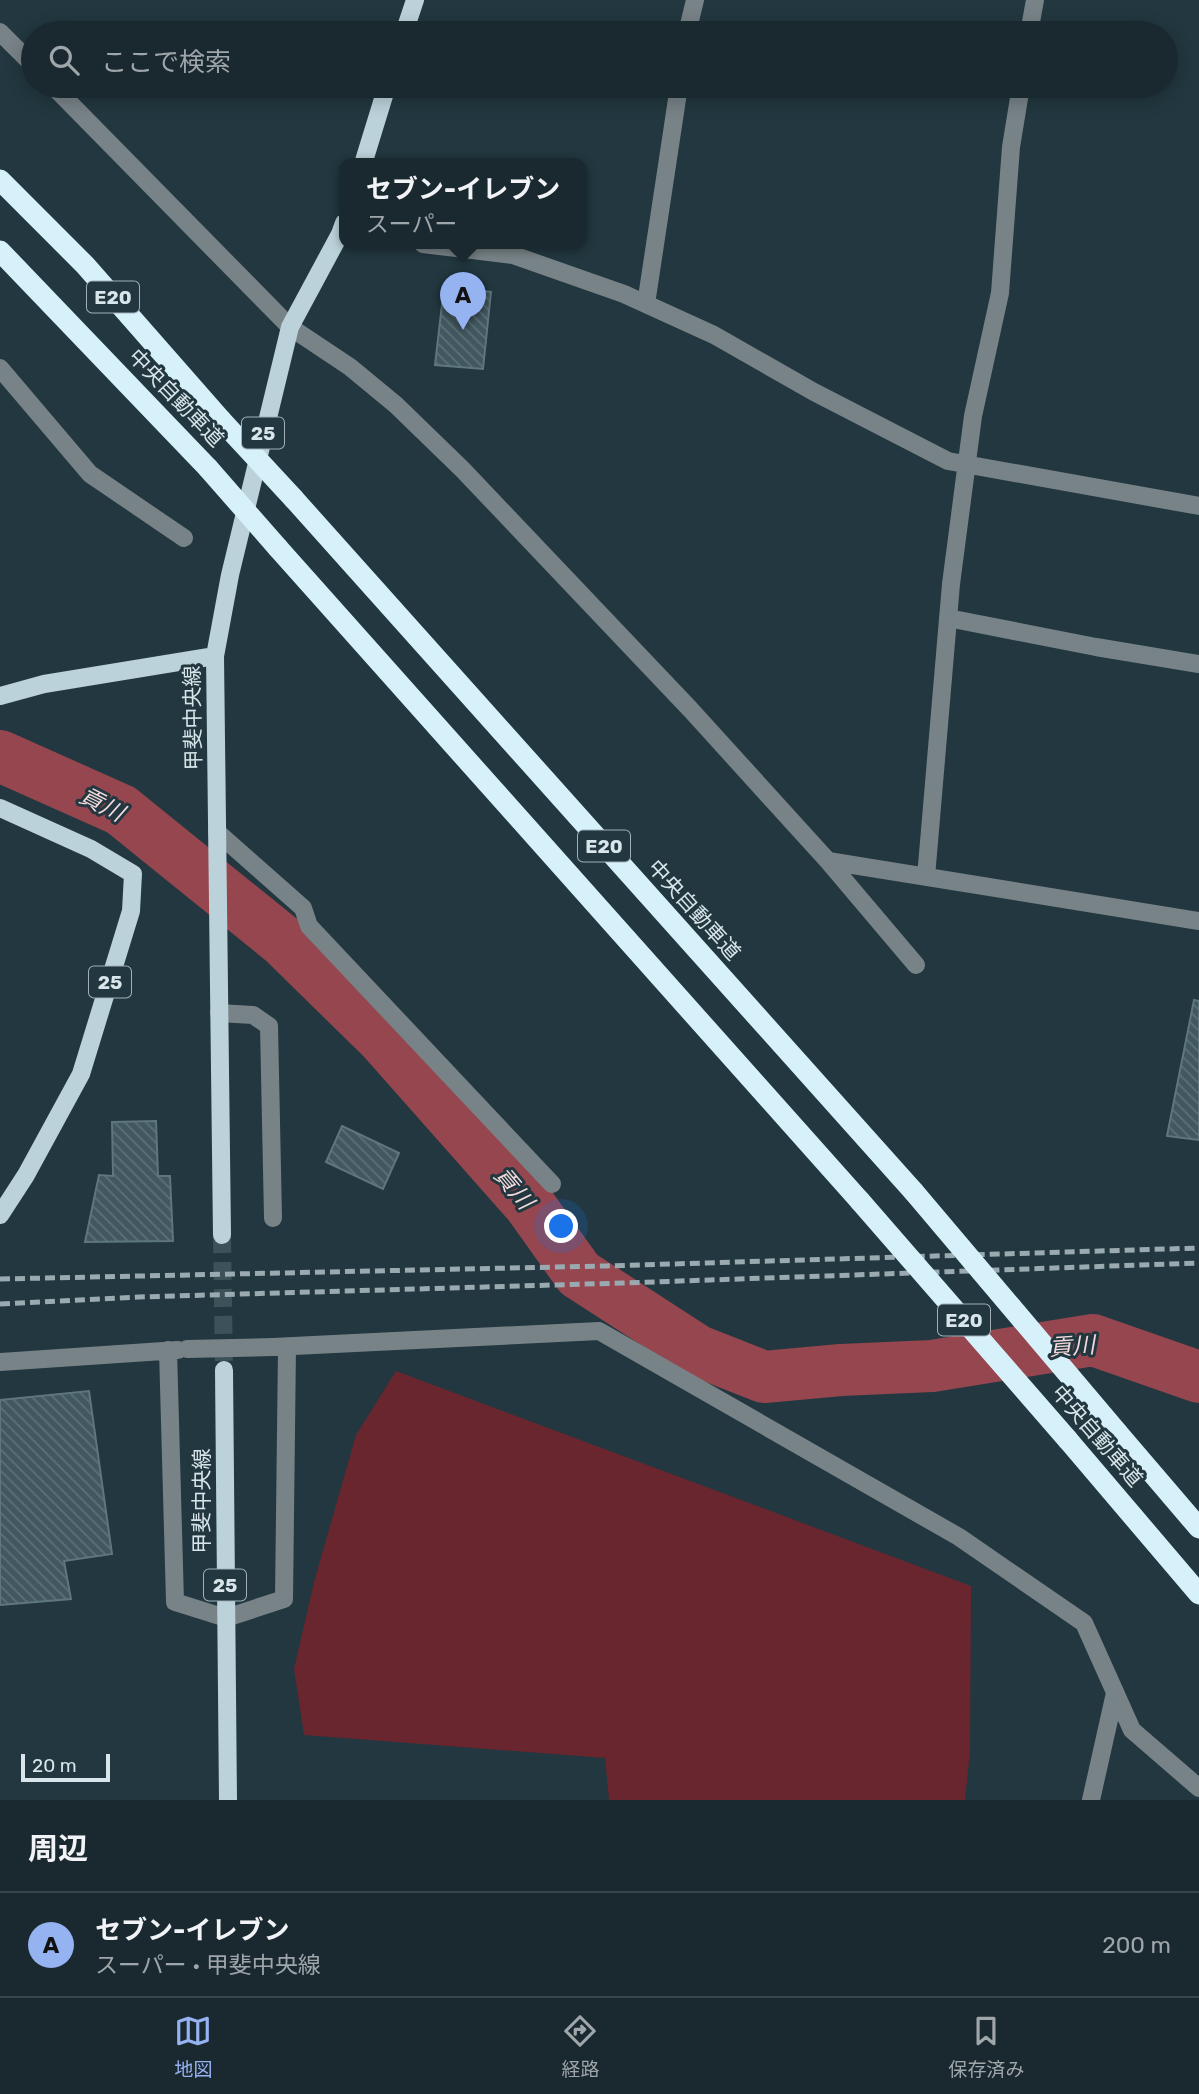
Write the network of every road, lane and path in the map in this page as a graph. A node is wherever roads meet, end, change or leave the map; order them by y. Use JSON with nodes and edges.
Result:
{"nodes":[{"id":1,"x":415,"y":0,"type":"edge"},
{"id":2,"x":695,"y":0,"type":"edge"},
{"id":3,"x":1035,"y":0,"type":"edge"},
{"id":4,"x":408,"y":21,"type":"edge"},
{"id":5,"x":690,"y":21,"type":"edge"},
{"id":6,"x":1031,"y":21,"type":"edge"},
{"id":7,"x":0,"y":32,"type":"edge"},
{"id":8,"x":21,"y":53,"type":"edge"},
{"id":9,"x":65,"y":98,"type":"edge"},
{"id":10,"x":383,"y":98,"type":"edge"},
{"id":11,"x":677,"y":98,"type":"edge"},
{"id":12,"x":1019,"y":98,"type":"edge"},
{"id":13,"x":365,"y":158,"type":"edge"},
{"id":14,"x":0,"y":180,"type":"edge"},
{"id":15,"x":339,"y":237,"type":"edge"},
{"id":16,"x":464,"y":249,"type":"edge"},
{"id":17,"x":0,"y":251,"type":"edge"},
{"id":18,"x":646,"y":304,"type":"junction"},
{"id":19,"x":290,"y":327,"type":"junction"},
{"id":20,"x":0,"y":368,"type":"edge"},
{"id":21,"x":967,"y":465,"type":"junction"},
{"id":22,"x":1199,"y":506,"type":"edge"},
{"id":23,"x":184,"y":538,"type":"dead end"},
{"id":24,"x":948,"y":618,"type":"junction"},
{"id":25,"x":215,"y":656,"type":"junction"},
{"id":26,"x":1199,"y":664,"type":"edge"},
{"id":27,"x":0,"y":696,"type":"edge"},
{"id":28,"x":0,"y":808,"type":"edge"},
{"id":29,"x":218,"y":833,"type":"junction"},
{"id":30,"x":828,"y":861,"type":"junction"},
{"id":31,"x":926,"y":877,"type":"junction"},
{"id":32,"x":1199,"y":921,"type":"edge"},
{"id":33,"x":916,"y":965,"type":"dead end"},
{"id":34,"x":219,"y":1006,"type":"junction"},
{"id":35,"x":552,"y":1184,"type":"dead end"},
{"id":36,"x":0,"y":1215,"type":"edge"},
{"id":37,"x":273,"y":1218,"type":"dead end"},
{"id":38,"x":222,"y":1235,"type":"tunnel mouth"},
{"id":39,"x":280,"y":1347,"type":"junction"},
{"id":40,"x":168,"y":1350,"type":"junction"},
{"id":41,"x":0,"y":1362,"type":"edge"},
{"id":42,"x":224,"y":1370,"type":"tunnel mouth"},
{"id":43,"x":1199,"y":1528,"type":"edge"},
{"id":44,"x":1199,"y":1594,"type":"edge"},
{"id":45,"x":226,"y":1618,"type":"junction"},
{"id":46,"x":1115,"y":1693,"type":"junction"},
{"id":47,"x":1199,"y":1788,"type":"edge"},
{"id":48,"x":229,"y":1800,"type":"edge"},
{"id":49,"x":1091,"y":1800,"type":"edge"}],
"edges":[{"from":1,"to":4,"type":"main road"},
{"from":2,"to":5,"type":"street"},
{"from":3,"to":6,"type":"street"},
{"from":7,"to":8,"type":"street"},
{"from":9,"to":19,"type":"street"},
{"from":10,"to":13,"type":"main road"},
{"from":11,"to":18,"type":"street"},
{"from":12,"to":21,"type":"street"},
{"from":14,"to":43,"type":"highway","name":"中央自動車道","number":"E20","bridge":true},
{"from":15,"to":19,"type":"main road","name":"甲斐中央線","number":"25"},
{"from":16,"to":18,"type":"street"},
{"from":17,"to":44,"type":"highway","name":"中央自動車道","number":"E20","bridge":true},
{"from":18,"to":21,"type":"street"},
{"from":19,"to":25,"type":"main road","name":"甲斐中央線","number":"25"},
{"from":19,"to":30,"type":"street"},
{"from":20,"to":23,"type":"street"},
{"from":21,"to":22,"type":"street"},
{"from":21,"to":24,"type":"street"},
{"from":24,"to":26,"type":"street"},
{"from":24,"to":31,"type":"street"},
{"from":25,"to":27,"type":"main road"},
{"from":25,"to":29,"type":"main road","name":"甲斐中央線","number":"25"},
{"from":28,"to":36,"type":"main road","number":"25"},
{"from":29,"to":34,"type":"main road","name":"甲斐中央線","number":"25"},
{"from":29,"to":35,"type":"street"},
{"from":30,"to":31,"type":"street"},
{"from":30,"to":33,"type":"street"},
{"from":31,"to":32,"type":"street"},
{"from":34,"to":37,"type":"street"},
{"from":34,"to":38,"type":"main road","name":"甲斐中央線","number":"25"},
{"from":39,"to":40,"type":"street","bridge":true},
{"from":39,"to":45,"type":"street"},
{"from":39,"to":46,"type":"street"},
{"from":40,"to":41,"type":"street"},
{"from":40,"to":45,"type":"street"},
{"from":42,"to":45,"type":"main road","name":"甲斐中央線","number":"25"},
{"from":45,"to":48,"type":"main road","name":"甲斐中央線","number":"25"},
{"from":46,"to":47,"type":"street"},
{"from":46,"to":49,"type":"street"}]}
